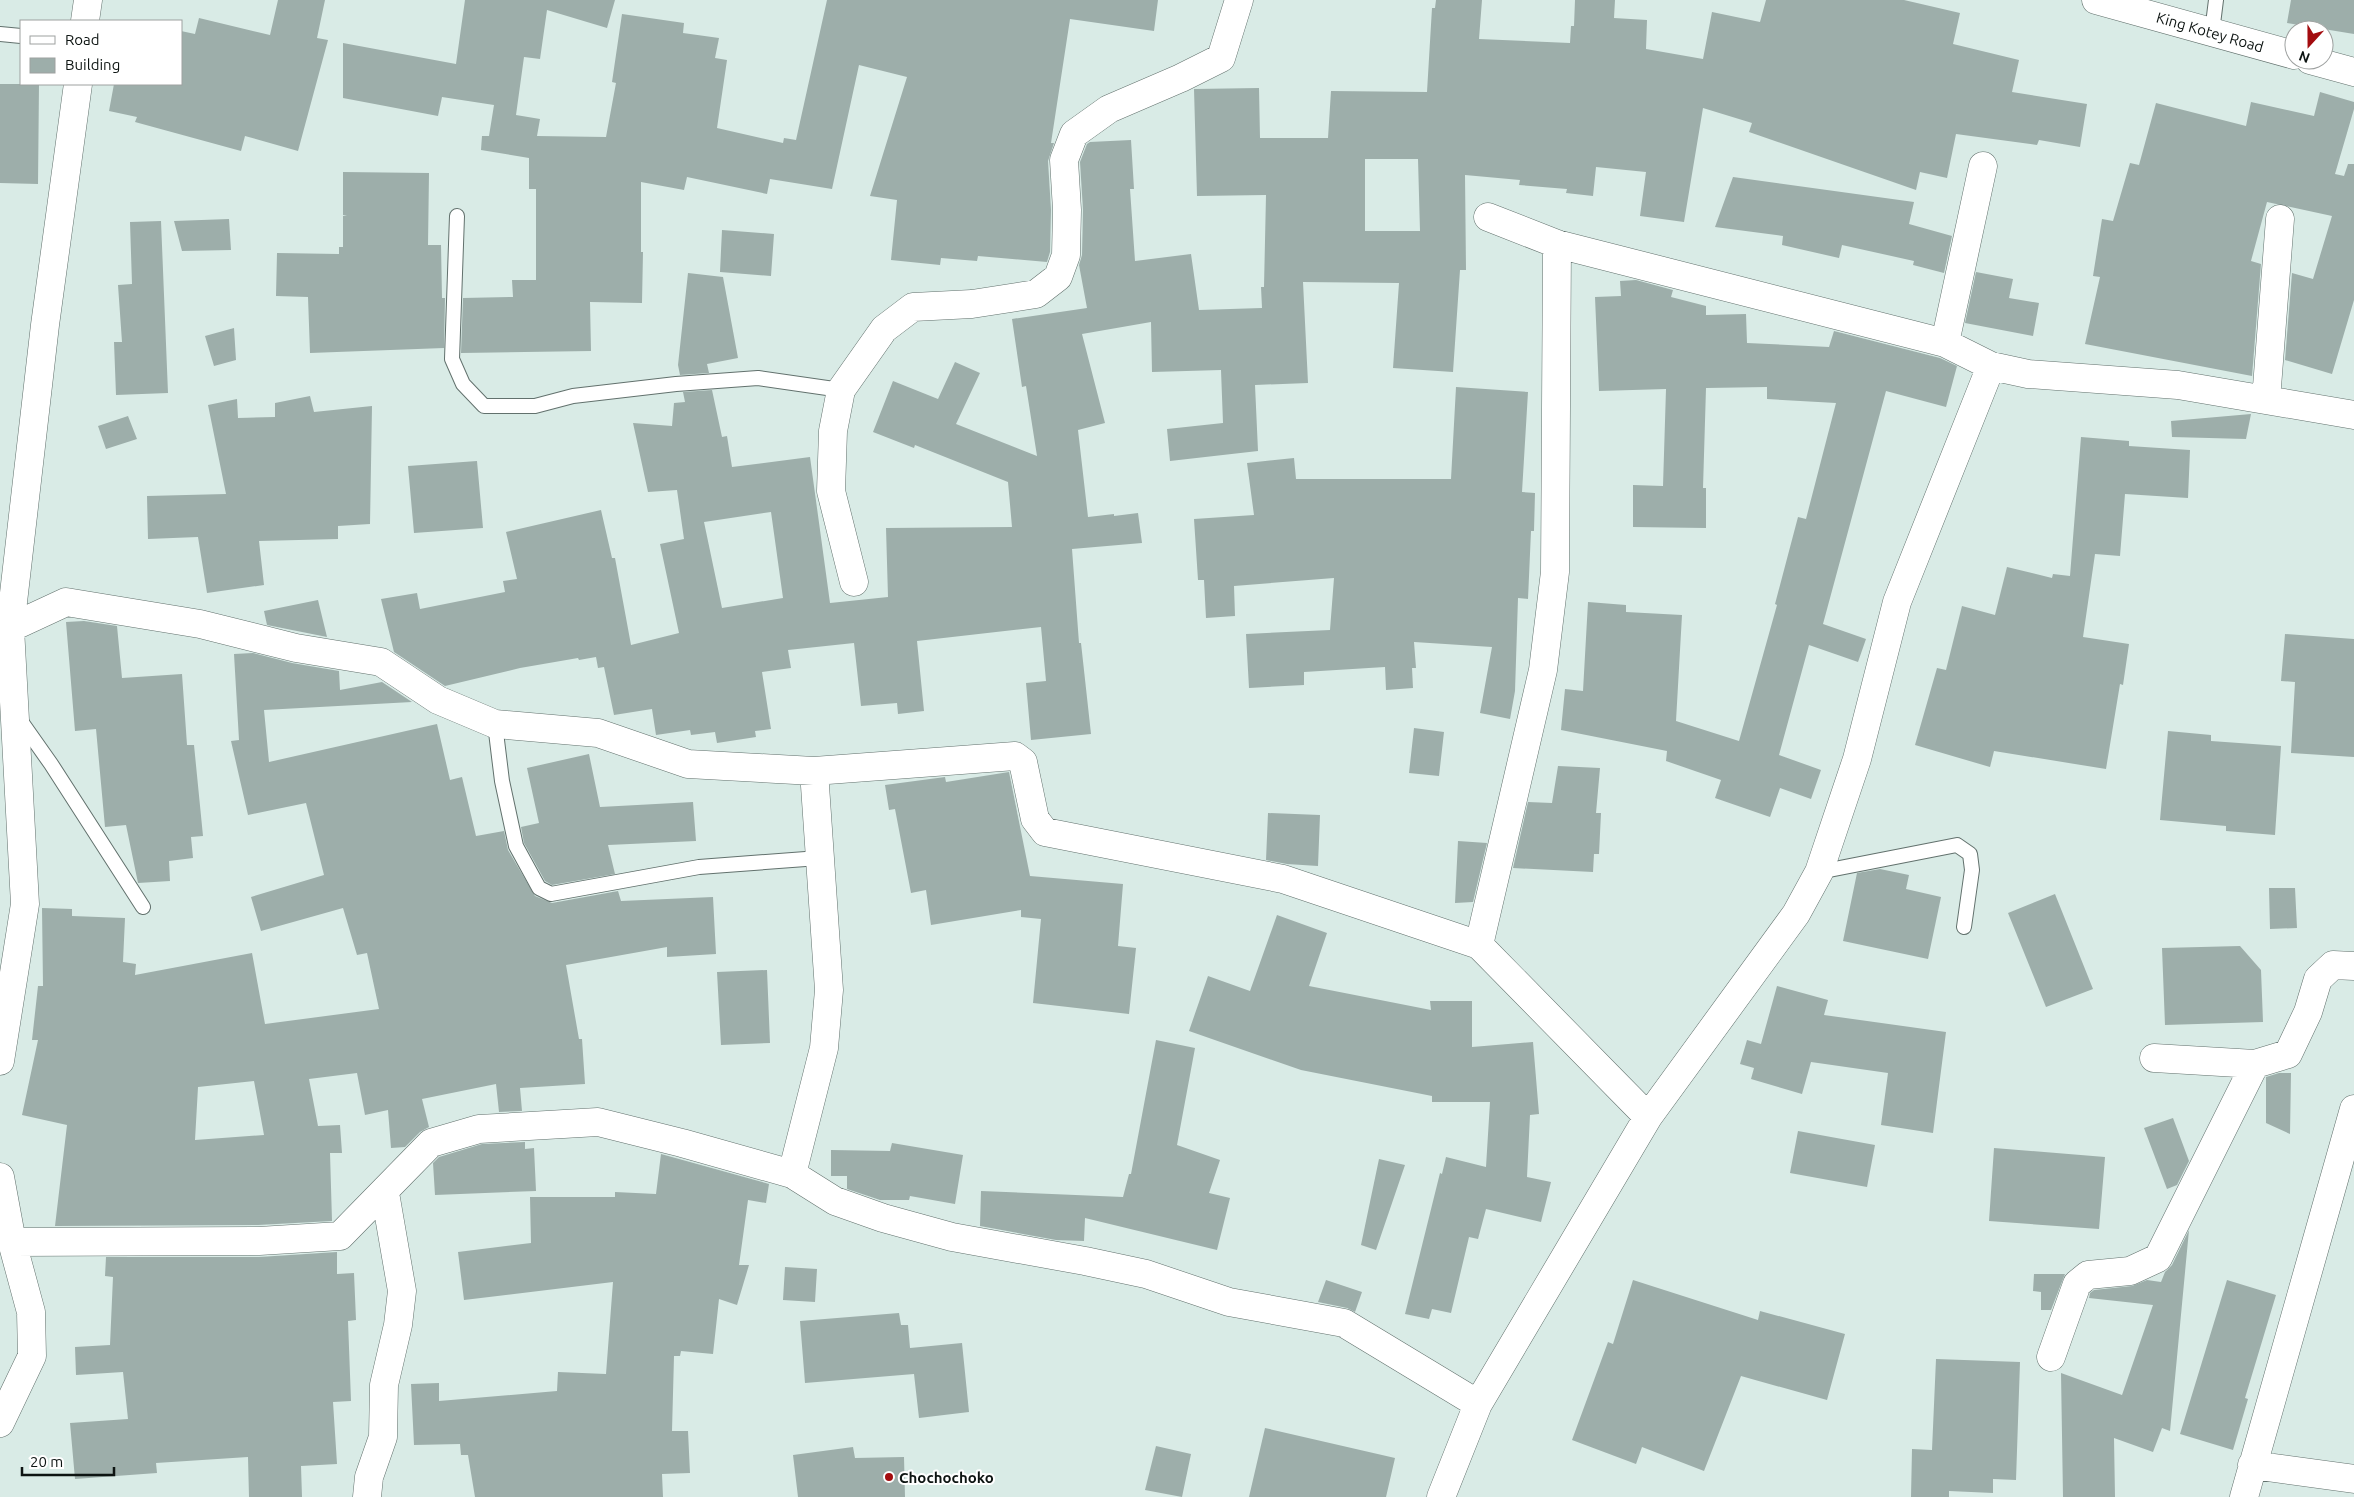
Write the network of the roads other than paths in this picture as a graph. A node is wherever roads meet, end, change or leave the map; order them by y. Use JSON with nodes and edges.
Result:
{"nodes":[{"id":1,"x":88,"y":0,"type":"edge"},
{"id":2,"x":1239,"y":0,"type":"edge"},
{"id":3,"x":2096,"y":0,"type":"edge"},
{"id":4,"x":2216,"y":0,"type":"edge"},
{"id":5,"x":85,"y":20,"type":"edge"},
{"id":6,"x":2212,"y":32,"type":"junction"},
{"id":7,"x":0,"y":34,"type":"edge"},
{"id":8,"x":20,"y":36,"type":"edge"},
{"id":9,"x":2284,"y":52,"type":"edge"},
{"id":10,"x":2334,"y":67,"type":"edge"},
{"id":11,"x":2354,"y":72,"type":"edge"},
{"id":12,"x":78,"y":85,"type":"edge"},
{"id":13,"x":1983,"y":166,"type":"dead end"},
{"id":14,"x":456,"y":216,"type":"dead end"},
{"id":15,"x":1488,"y":217,"type":"dead end"},
{"id":16,"x":2280,"y":219,"type":"dead end"},
{"id":17,"x":1557,"y":244,"type":"junction"},
{"id":18,"x":1945,"y":343,"type":"junction"},
{"id":19,"x":1990,"y":366,"type":"junction"},
{"id":20,"x":842,"y":390,"type":"junction"},
{"id":21,"x":2266,"y":400,"type":"junction"},
{"id":22,"x":2354,"y":415,"type":"edge"},
{"id":23,"x":854,"y":582,"type":"dead end"},
{"id":24,"x":10,"y":628,"type":"junction"},
{"id":25,"x":16,"y":715,"type":"junction"},
{"id":26,"x":496,"y":724,"type":"junction"},
{"id":27,"x":814,"y":771,"type":"junction"},
{"id":28,"x":819,"y":858,"type":"junction"},
{"id":29,"x":1819,"y":872,"type":"junction"},
{"id":30,"x":143,"y":907,"type":"dead end"},
{"id":31,"x":1964,"y":927,"type":"dead end"},
{"id":32,"x":1479,"y":945,"type":"junction"},
{"id":33,"x":2354,"y":966,"type":"edge"},
{"id":34,"x":2154,"y":1058,"type":"dead end"},
{"id":35,"x":0,"y":1061,"type":"edge"},
{"id":36,"x":2255,"y":1064,"type":"junction"},
{"id":37,"x":2354,"y":1109,"type":"edge"},
{"id":38,"x":1648,"y":1117,"type":"junction"},
{"id":39,"x":792,"y":1174,"type":"junction"},
{"id":40,"x":0,"y":1177,"type":"edge"},
{"id":41,"x":385,"y":1193,"type":"junction"},
{"id":42,"x":12,"y":1242,"type":"junction"},
{"id":43,"x":2051,"y":1357,"type":"dead end"},
{"id":44,"x":1478,"y":1404,"type":"junction"},
{"id":45,"x":0,"y":1423,"type":"edge"},
{"id":46,"x":2252,"y":1465,"type":"junction"},
{"id":47,"x":2354,"y":1479,"type":"edge"},
{"id":48,"x":367,"y":1497,"type":"edge"},
{"id":49,"x":1441,"y":1497,"type":"edge"},
{"id":50,"x":2244,"y":1497,"type":"edge"}],
"edges":[{"from":1,"to":5,"type":"street"},
{"from":2,"to":20,"type":"street"},
{"from":3,"to":6,"type":"street","name":"King Kotey Road"},
{"from":4,"to":6,"type":"lane"},
{"from":6,"to":9,"type":"street","name":"King Kotey Road"},
{"from":7,"to":8,"type":"lane"},
{"from":10,"to":11,"type":"street"},
{"from":12,"to":24,"type":"street"},
{"from":13,"to":18,"type":"street"},
{"from":14,"to":20,"type":"lane"},
{"from":15,"to":17,"type":"street"},
{"from":16,"to":21,"type":"street"},
{"from":17,"to":18,"type":"street"},
{"from":17,"to":32,"type":"street"},
{"from":18,"to":19,"type":"street"},
{"from":19,"to":21,"type":"street"},
{"from":19,"to":29,"type":"street"},
{"from":20,"to":23,"type":"street"},
{"from":21,"to":22,"type":"street"},
{"from":24,"to":25,"type":"street"},
{"from":24,"to":26,"type":"street"},
{"from":25,"to":30,"type":"lane"},
{"from":25,"to":35,"type":"street"},
{"from":26,"to":27,"type":"street"},
{"from":26,"to":28,"type":"lane"},
{"from":27,"to":28,"type":"street"},
{"from":27,"to":32,"type":"street"},
{"from":28,"to":39,"type":"street"},
{"from":29,"to":31,"type":"lane"},
{"from":29,"to":38,"type":"street"},
{"from":32,"to":38,"type":"street"},
{"from":33,"to":36,"type":"street"},
{"from":34,"to":36,"type":"street"},
{"from":36,"to":43,"type":"street"},
{"from":37,"to":46,"type":"street"},
{"from":38,"to":44,"type":"street"},
{"from":39,"to":41,"type":"street"},
{"from":39,"to":44,"type":"street"},
{"from":40,"to":42,"type":"street"},
{"from":41,"to":42,"type":"street"},
{"from":41,"to":48,"type":"street"},
{"from":42,"to":45,"type":"street"},
{"from":44,"to":49,"type":"street"},
{"from":46,"to":47,"type":"street"},
{"from":46,"to":50,"type":"street"}]}
